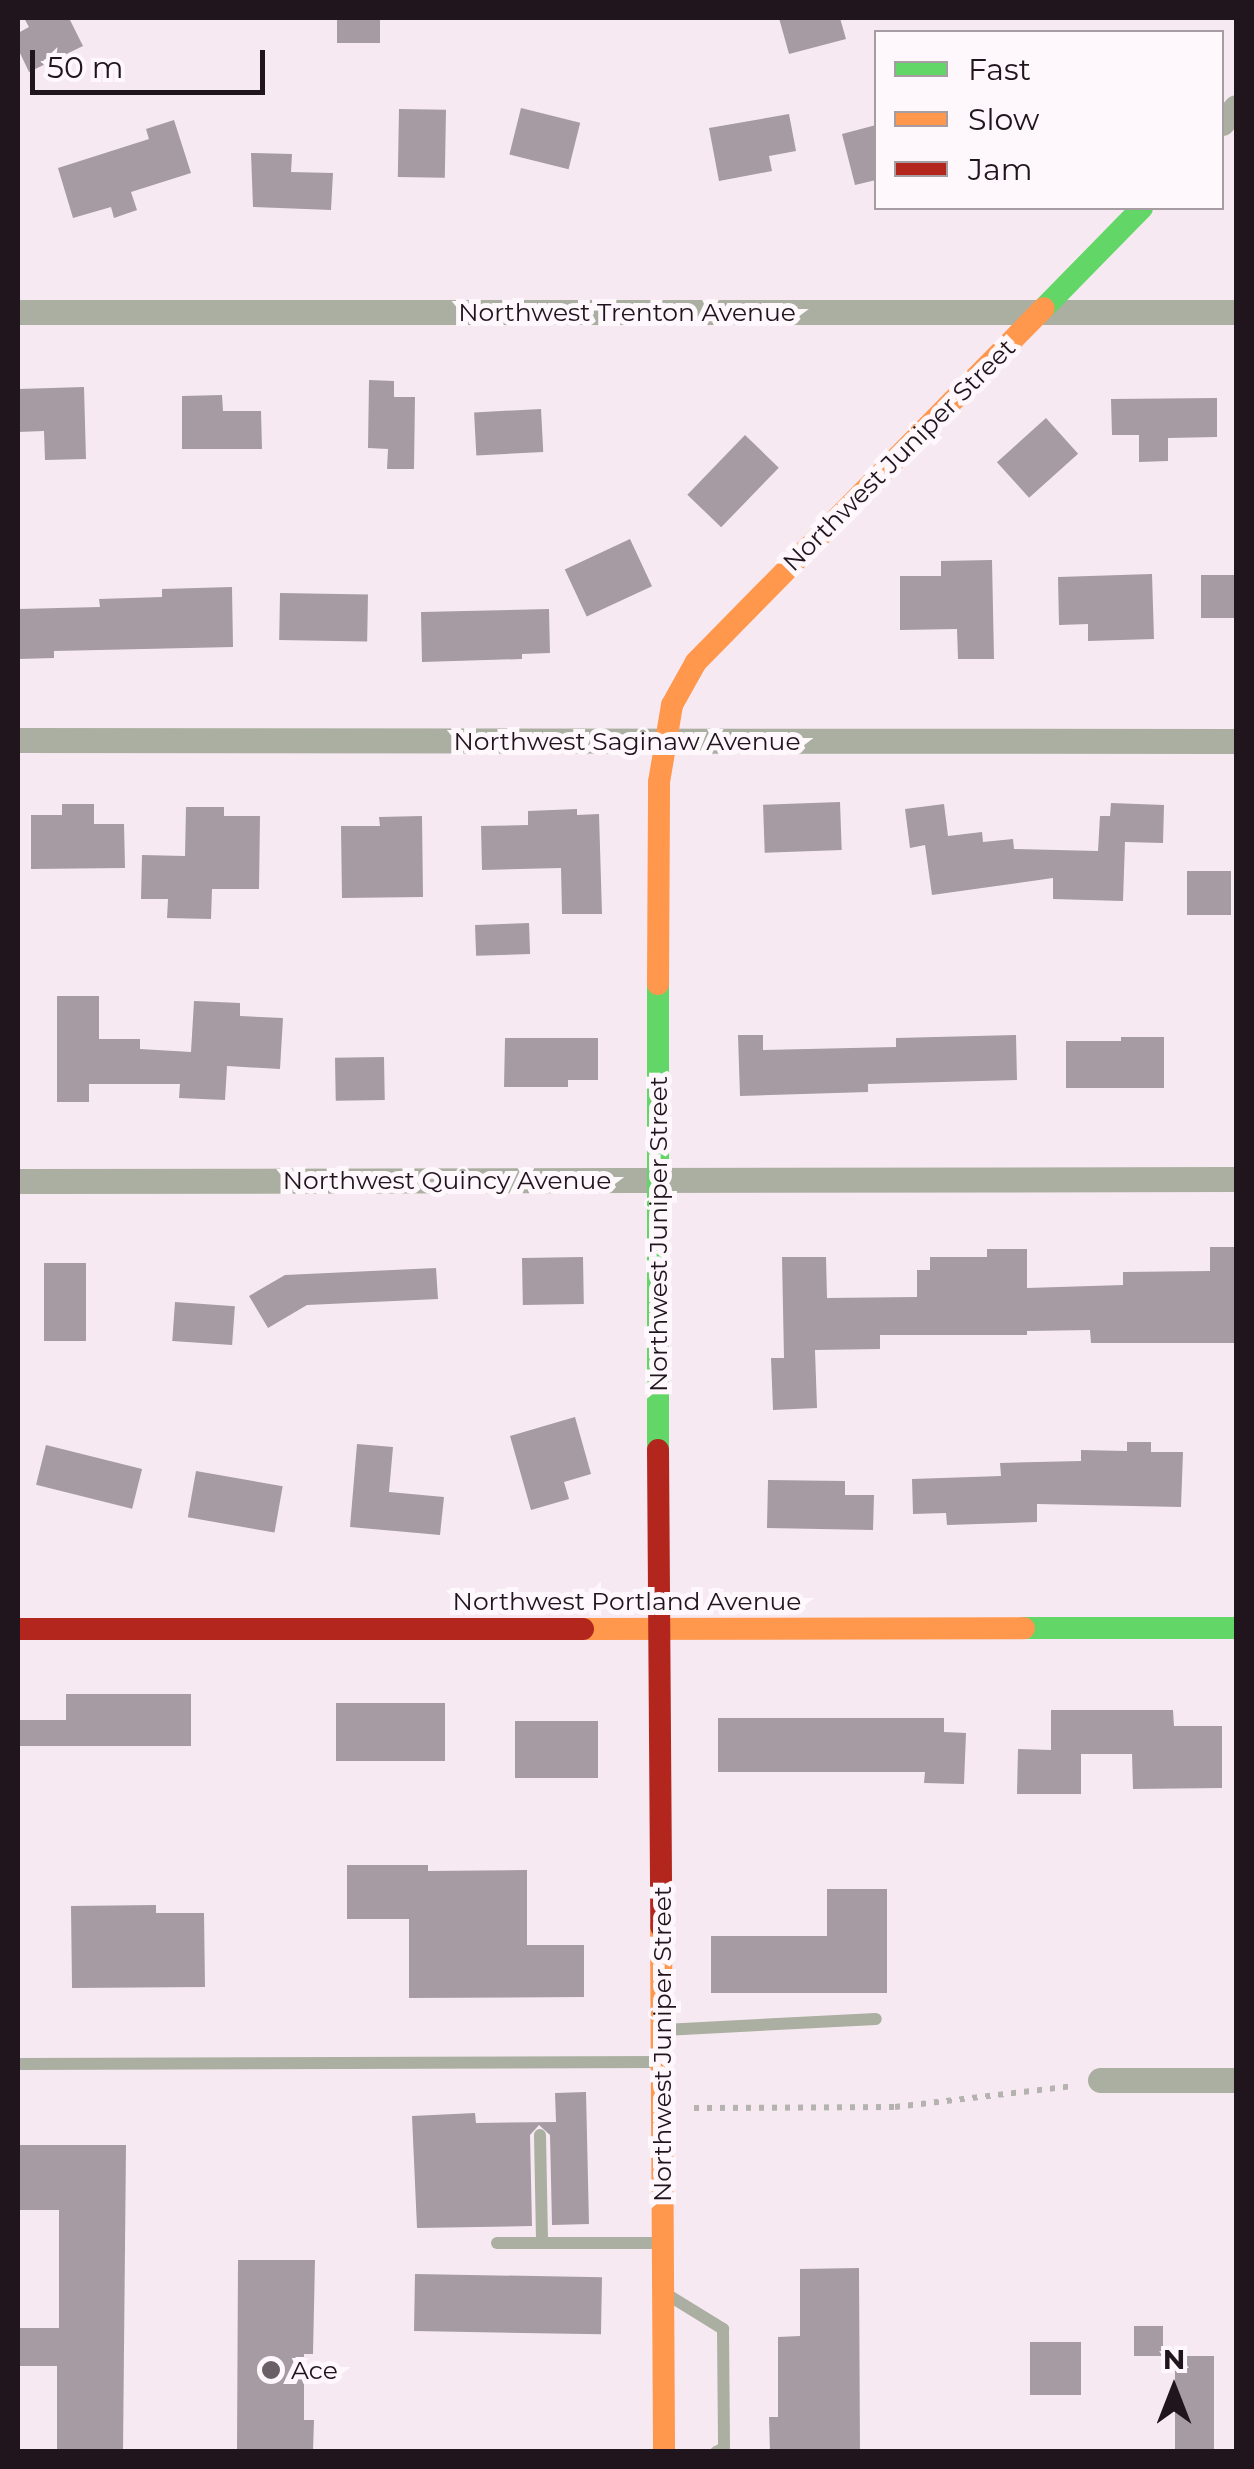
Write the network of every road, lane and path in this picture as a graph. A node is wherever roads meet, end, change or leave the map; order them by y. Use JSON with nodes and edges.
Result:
{"nodes":[{"id":1,"x":1140,"y":210,"type":"edge"},
{"id":2,"x":18,"y":312,"type":"edge"},
{"id":3,"x":1044,"y":312,"type":"junction"},
{"id":4,"x":1236,"y":312,"type":"edge"},
{"id":5,"x":18,"y":740,"type":"edge"},
{"id":6,"x":1236,"y":740,"type":"edge"},
{"id":7,"x":664,"y":741,"type":"junction"},
{"id":8,"x":656,"y":1180,"type":"junction"},
{"id":9,"x":1236,"y":1180,"type":"edge"},
{"id":10,"x":18,"y":1181,"type":"edge"},
{"id":11,"x":659,"y":1628,"type":"junction"},
{"id":12,"x":1236,"y":1628,"type":"edge"},
{"id":13,"x":18,"y":1629,"type":"edge"},
{"id":14,"x":876,"y":2019,"type":"dead end"},
{"id":15,"x":662,"y":2030,"type":"junction"},
{"id":16,"x":662,"y":2062,"type":"junction"},
{"id":17,"x":18,"y":2064,"type":"edge"},
{"id":18,"x":1100,"y":2080,"type":"joint"},
{"id":19,"x":1236,"y":2080,"type":"edge"},
{"id":20,"x":662,"y":2107,"type":"junction"},
{"id":21,"x":540,"y":2134,"type":"dead end"},
{"id":22,"x":497,"y":2244,"type":"dead end"},
{"id":23,"x":542,"y":2244,"type":"junction"},
{"id":24,"x":663,"y":2244,"type":"junction"},
{"id":25,"x":663,"y":2291,"type":"junction"},
{"id":26,"x":664,"y":2452,"type":"edge"},
{"id":27,"x":716,"y":2452,"type":"edge"}],
"edges":[{"from":1,"to":3,"type":"street","name":"Northwest Juniper Street"},
{"from":2,"to":3,"type":"street","name":"Northwest Trenton Avenue"},
{"from":3,"to":4,"type":"street","name":"Northwest Trenton Avenue"},
{"from":3,"to":7,"type":"street","name":"Northwest Juniper Street"},
{"from":5,"to":7,"type":"street","name":"Northwest Saginaw Avenue"},
{"from":6,"to":7,"type":"street","name":"Northwest Saginaw Avenue"},
{"from":7,"to":8,"type":"street","name":"Northwest Juniper Street"},
{"from":8,"to":9,"type":"street","name":"Northwest Quincy Avenue"},
{"from":8,"to":10,"type":"street","name":"Northwest Quincy Avenue"},
{"from":8,"to":11,"type":"street","name":"Northwest Juniper Street"},
{"from":11,"to":12,"type":"street","name":"Northwest Portland Avenue"},
{"from":11,"to":13,"type":"street","name":"Northwest Portland Avenue"},
{"from":11,"to":15,"type":"street","name":"Northwest Juniper Street"},
{"from":14,"to":15,"type":"lane"},
{"from":15,"to":16,"type":"street","name":"Northwest Juniper Street"},
{"from":16,"to":17,"type":"lane"},
{"from":16,"to":20,"type":"street","name":"Northwest Juniper Street"},
{"from":18,"to":19,"type":"street"},
{"from":18,"to":20,"type":"path"},
{"from":20,"to":24,"type":"street","name":"Northwest Juniper Street"},
{"from":21,"to":23,"type":"lane"},
{"from":22,"to":23,"type":"lane"},
{"from":23,"to":24,"type":"lane"},
{"from":24,"to":25,"type":"street","name":"Northwest Juniper Street"},
{"from":25,"to":26,"type":"street","name":"Northwest Juniper Street"},
{"from":25,"to":27,"type":"lane"}]}
